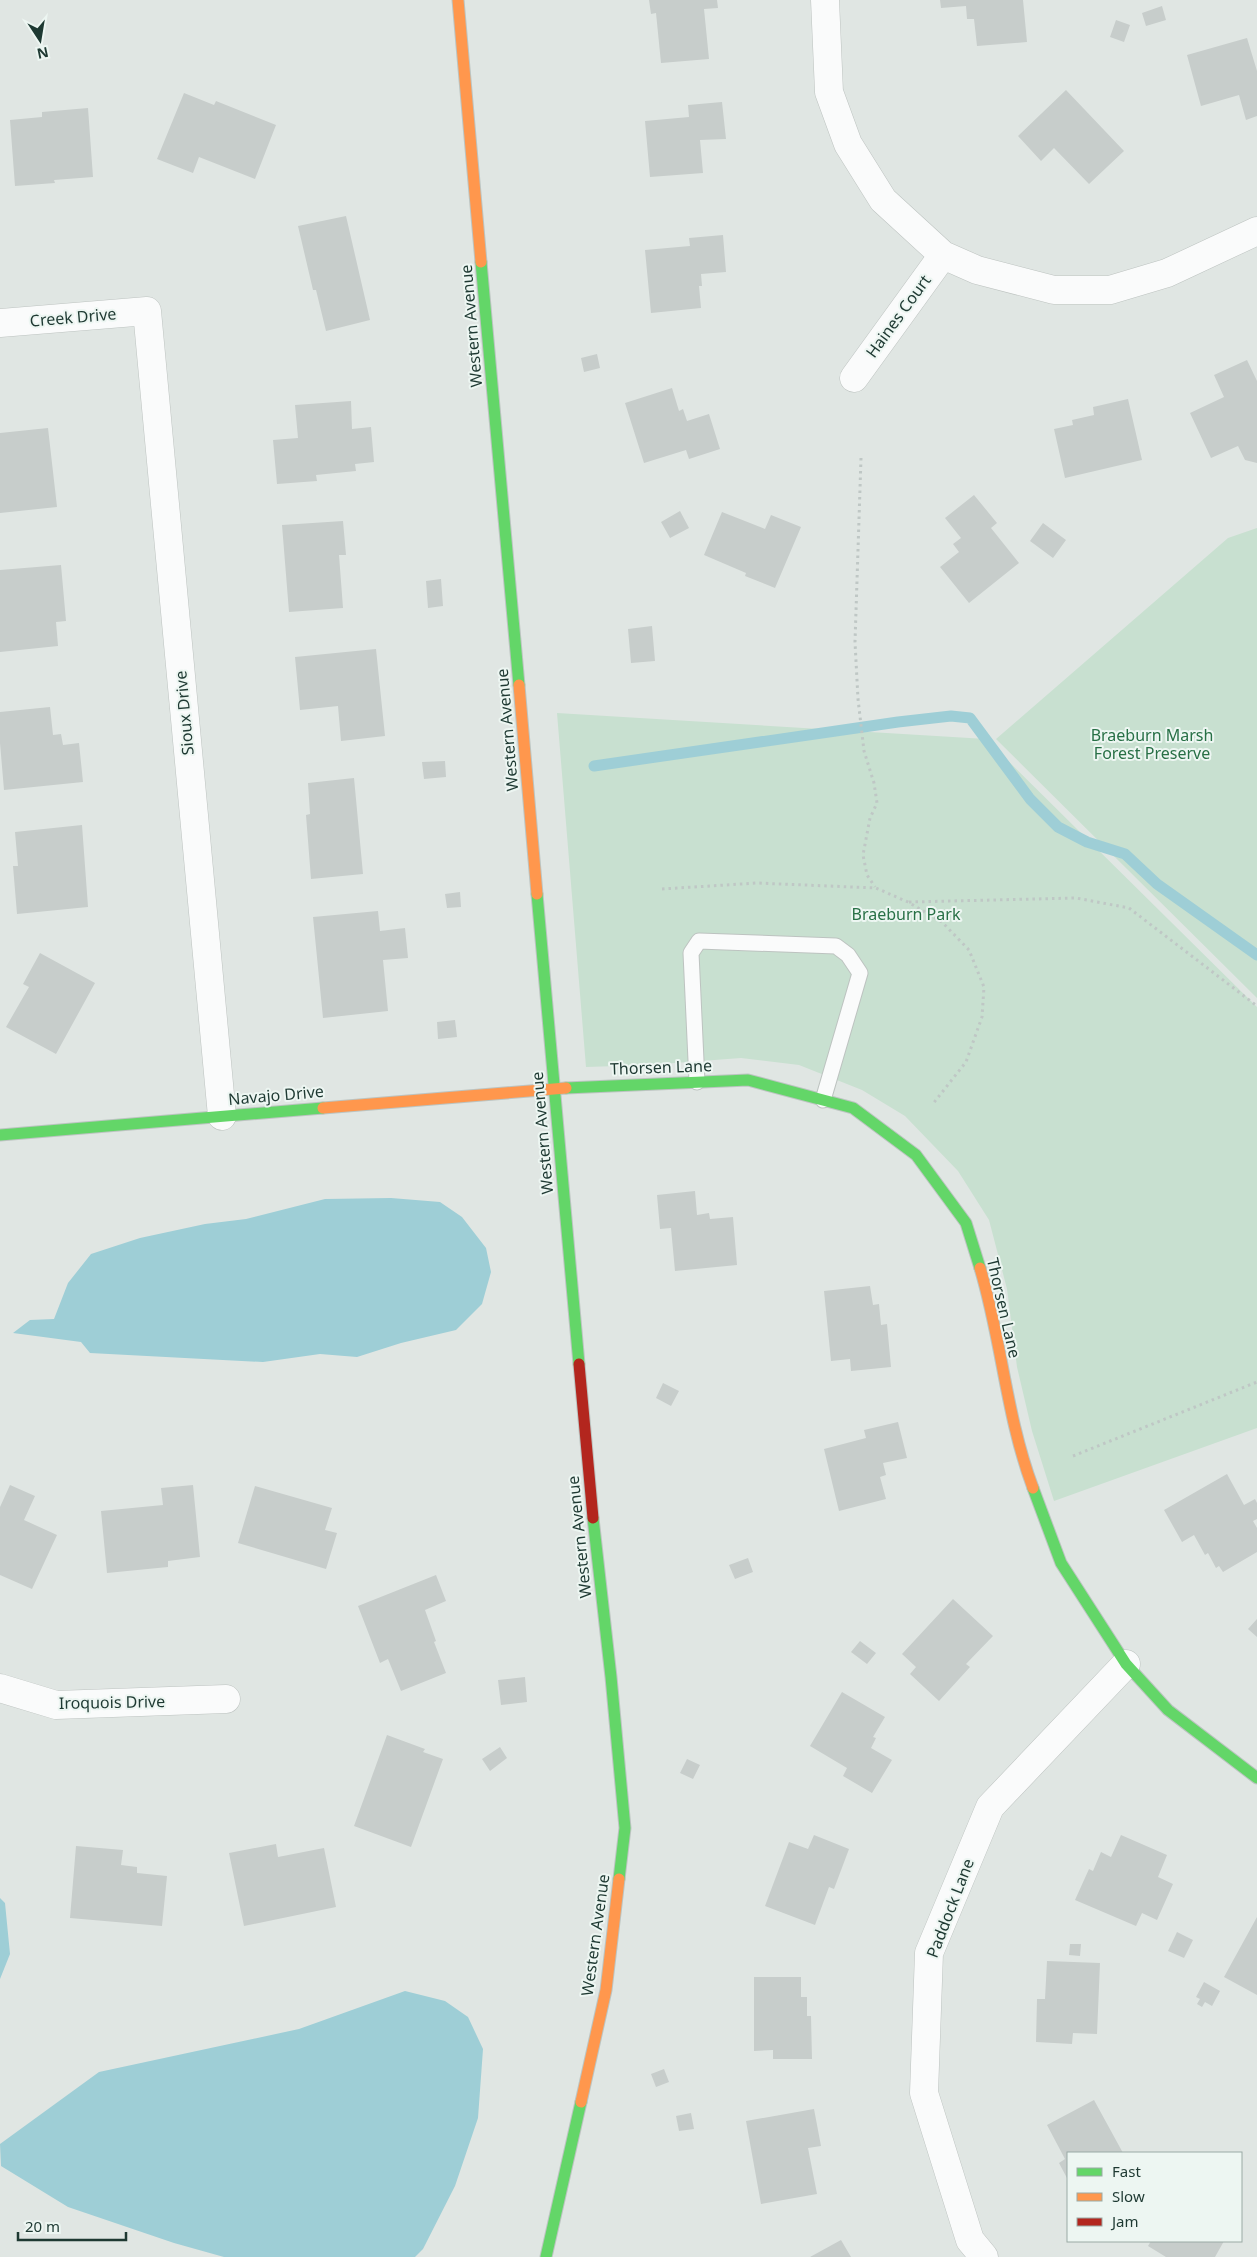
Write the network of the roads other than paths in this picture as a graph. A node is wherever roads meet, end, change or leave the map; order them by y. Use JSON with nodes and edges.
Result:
{"nodes":[{"id":1,"x":458,"y":0,"type":"edge"},
{"id":2,"x":825,"y":0,"type":"edge"},
{"id":3,"x":1257,"y":231,"type":"edge"},
{"id":4,"x":943,"y":255,"type":"junction"},
{"id":5,"x":147,"y":311,"type":"joint"},
{"id":6,"x":0,"y":323,"type":"edge"},
{"id":7,"x":854,"y":378,"type":"dead end"},
{"id":8,"x":697,"y":1082,"type":"junction"},
{"id":9,"x":555,"y":1088,"type":"junction"},
{"id":10,"x":823,"y":1100,"type":"junction"},
{"id":11,"x":222,"y":1116,"type":"junction"},
{"id":12,"x":0,"y":1135,"type":"edge"},
{"id":13,"x":1126,"y":1664,"type":"junction"},
{"id":14,"x":0,"y":1688,"type":"edge"},
{"id":15,"x":226,"y":1699,"type":"dead end"},
{"id":16,"x":1257,"y":1778,"type":"edge"},
{"id":17,"x":546,"y":2257,"type":"edge"},
{"id":18,"x":984,"y":2257,"type":"edge"}],
"edges":[{"from":1,"to":9,"type":"street","name":"Western Avenue"},
{"from":2,"to":4,"type":"street"},
{"from":3,"to":4,"type":"street"},
{"from":4,"to":7,"type":"street","name":"Haines Court"},
{"from":5,"to":6,"type":"street","name":"Creek Drive"},
{"from":5,"to":11,"type":"street","name":"Sioux Drive"},
{"from":8,"to":9,"type":"street","name":"Thorsen Lane"},
{"from":8,"to":10,"type":"street","name":"Thorsen Lane"},
{"from":8,"to":10,"type":"lane"},
{"from":9,"to":11,"type":"street","name":"Navajo Drive"},
{"from":9,"to":17,"type":"street","name":"Western Avenue"},
{"from":10,"to":13,"type":"street","name":"Thorsen Lane"},
{"from":11,"to":12,"type":"street","name":"Navajo Drive"},
{"from":13,"to":16,"type":"street","name":"Thorsen Lane"},
{"from":13,"to":18,"type":"street","name":"Paddock Lane"},
{"from":14,"to":15,"type":"street","name":"Iroquois Drive"}]}
